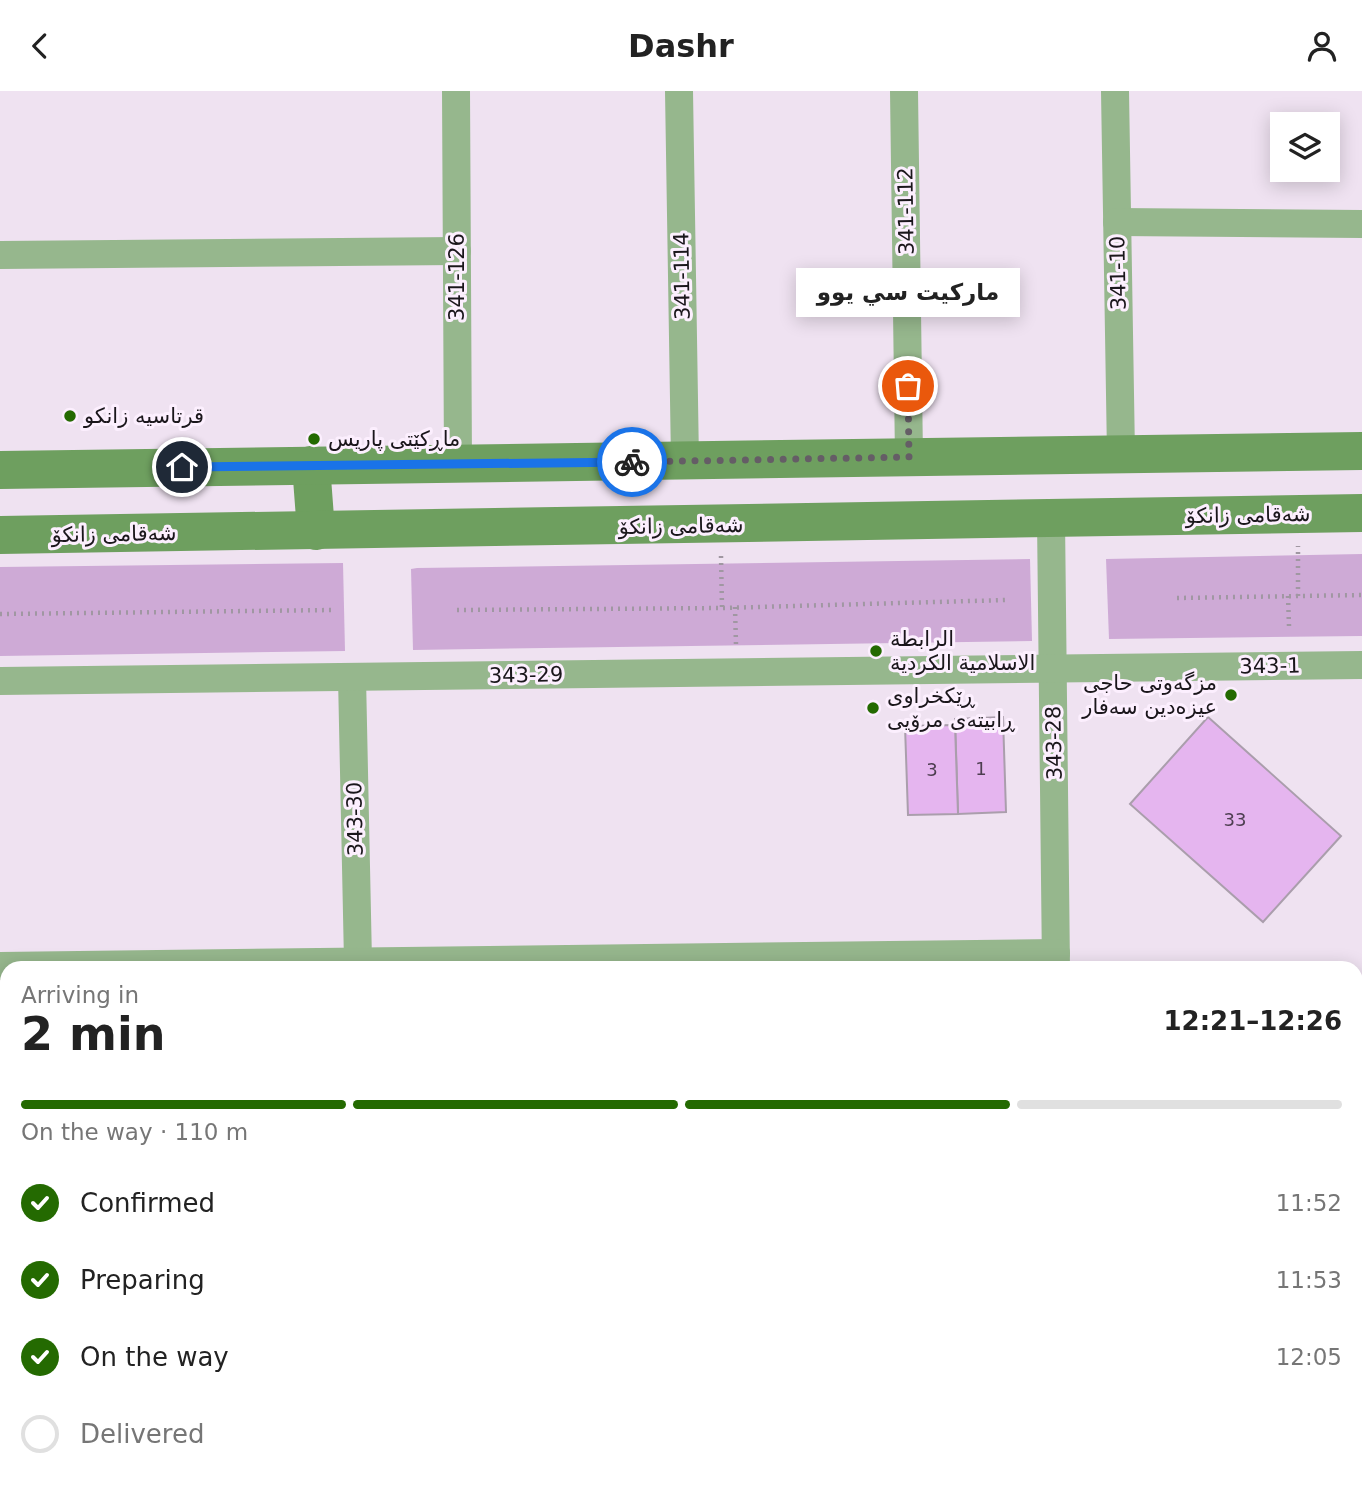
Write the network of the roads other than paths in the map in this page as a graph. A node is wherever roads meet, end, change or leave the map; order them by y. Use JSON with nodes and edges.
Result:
{"nodes":[{"id":1,"x":456,"y":91,"type":"edge"},
{"id":2,"x":679,"y":91,"type":"edge"},
{"id":3,"x":904,"y":91,"type":"edge"},
{"id":4,"x":1115,"y":91,"type":"edge"},
{"id":5,"x":1117,"y":222,"type":"junction"},
{"id":6,"x":1362,"y":224,"type":"edge"},
{"id":7,"x":457,"y":251,"type":"junction"},
{"id":8,"x":0,"y":255,"type":"edge"},
{"id":9,"x":1362,"y":451,"type":"edge"},
{"id":10,"x":1121,"y":454,"type":"junction"},
{"id":11,"x":909,"y":457,"type":"junction"},
{"id":12,"x":685,"y":461,"type":"junction"},
{"id":13,"x":458,"y":463,"type":"junction"},
{"id":14,"x":311,"y":465,"type":"junction"},
{"id":15,"x":0,"y":470,"type":"edge"},
{"id":16,"x":1362,"y":513,"type":"edge"},
{"id":17,"x":1051,"y":519,"type":"junction"},
{"id":18,"x":316,"y":531,"type":"junction"},
{"id":19,"x":0,"y":535,"type":"edge"},
{"id":20,"x":1362,"y":665,"type":"edge"},
{"id":21,"x":1053,"y":668,"type":"junction"},
{"id":22,"x":352,"y":677,"type":"junction"},
{"id":23,"x":0,"y":681,"type":"edge"},
{"id":24,"x":1056,"y":960,"type":"edge"},
{"id":25,"x":358,"y":961,"type":"edge"},
{"id":26,"x":919,"y":961,"type":"edge"}],
"edges":[{"from":1,"to":7,"type":"street","name":"341-126"},
{"from":2,"to":12,"type":"street","name":"341-114"},
{"from":3,"to":11,"type":"street","name":"341-112"},
{"from":4,"to":5,"type":"street","name":"341-10"},
{"from":5,"to":6,"type":"street"},
{"from":5,"to":10,"type":"street","name":"341-10"},
{"from":7,"to":8,"type":"street"},
{"from":7,"to":13,"type":"street","name":"341-126"},
{"from":9,"to":10,"type":"main road"},
{"from":10,"to":11,"type":"main road"},
{"from":11,"to":12,"type":"main road"},
{"from":12,"to":13,"type":"main road"},
{"from":13,"to":14,"type":"main road"},
{"from":14,"to":15,"type":"main road"},
{"from":14,"to":18,"type":"main road"},
{"from":16,"to":17,"type":"main road","name":"شەقامی زانکۆ"},
{"from":17,"to":18,"type":"main road","name":"شەقامی زانکۆ"},
{"from":17,"to":21,"type":"street","name":"343-28"},
{"from":18,"to":19,"type":"main road","name":"شەقامی زانکۆ"},
{"from":20,"to":21,"type":"street","name":"343-1"},
{"from":21,"to":22,"type":"street","name":"343-29"},
{"from":21,"to":24,"type":"street","name":"343-28"},
{"from":22,"to":23,"type":"street","name":"343-29"},
{"from":22,"to":25,"type":"street","name":"343-30"},
{"from":24,"to":26,"type":"street"}]}
